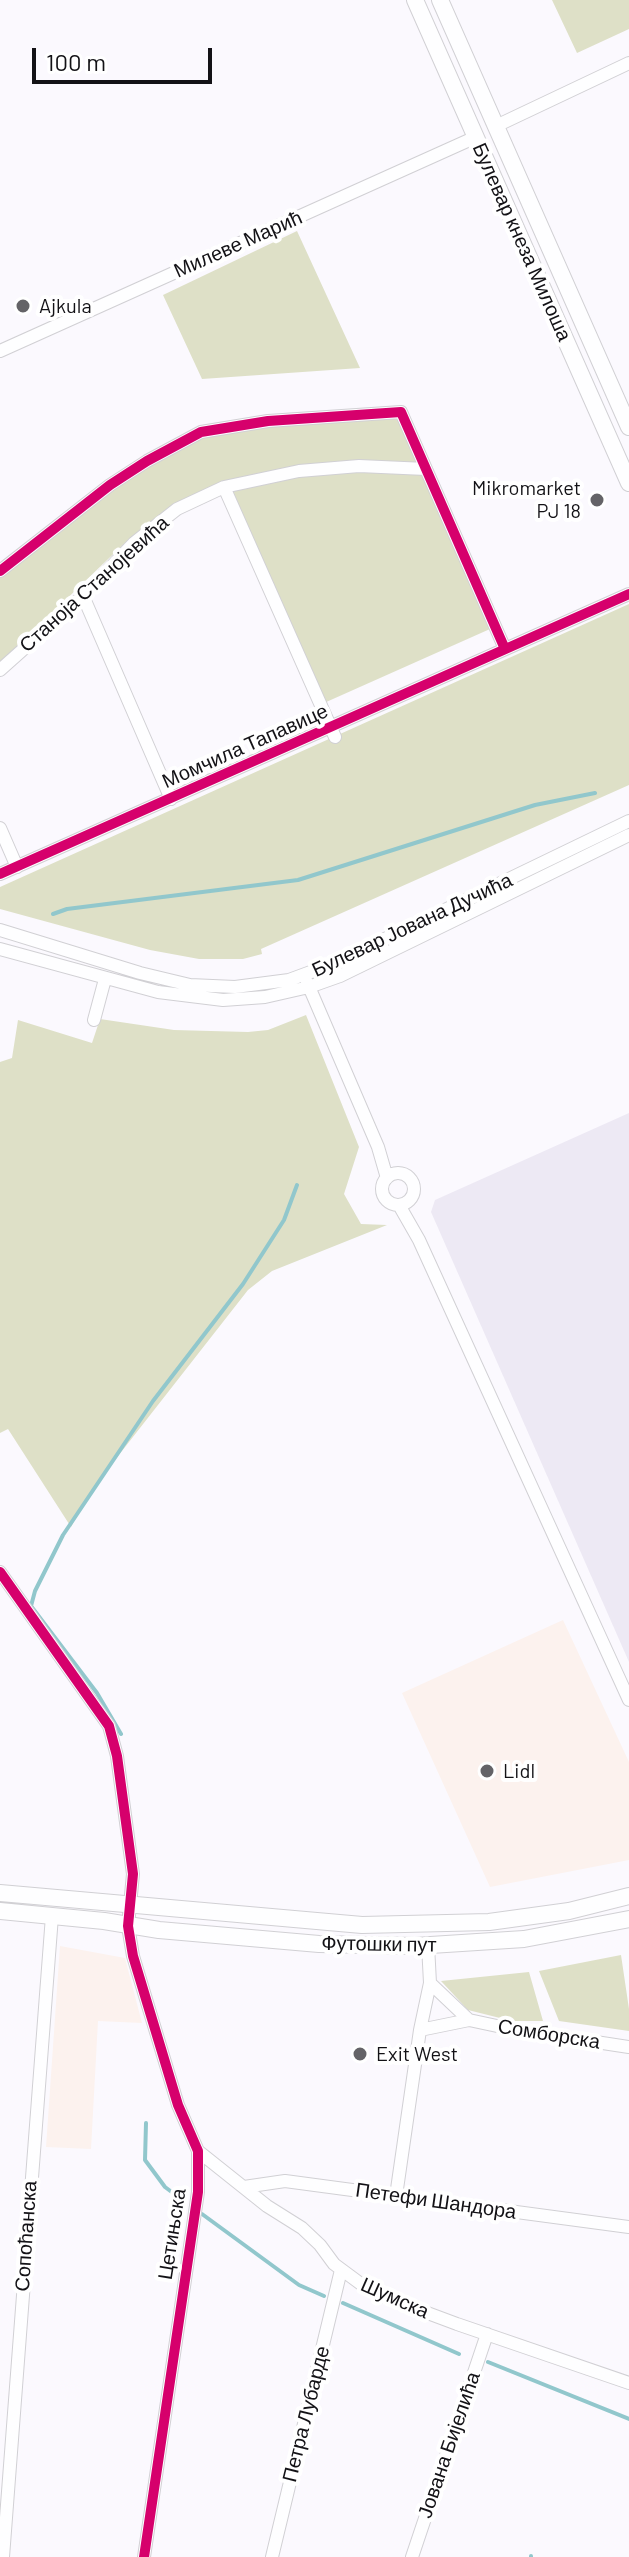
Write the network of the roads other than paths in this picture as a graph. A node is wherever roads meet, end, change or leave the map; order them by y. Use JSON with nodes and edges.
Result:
{"nodes":[{"id":1,"x":415,"y":0,"type":"edge"},
{"id":2,"x":440,"y":0,"type":"edge"},
{"id":3,"x":629,"y":63,"type":"edge"},
{"id":4,"x":496,"y":126,"type":"junction"},
{"id":5,"x":476,"y":137,"type":"junction"},
{"id":6,"x":0,"y":351,"type":"edge"},
{"id":7,"x":629,"y":427,"type":"edge"},
{"id":8,"x":426,"y":469,"type":"junction"},
{"id":9,"x":629,"y":483,"type":"edge"},
{"id":10,"x":224,"y":487,"type":"junction"},
{"id":11,"x":0,"y":571,"type":"edge"},
{"id":12,"x":629,"y":594,"type":"edge"},
{"id":13,"x":83,"y":596,"type":"junction"},
{"id":14,"x":505,"y":649,"type":"junction"},
{"id":15,"x":0,"y":670,"type":"edge"},
{"id":16,"x":332,"y":732,"type":"junction"},
{"id":17,"x":171,"y":799,"type":"junction"},
{"id":18,"x":629,"y":821,"type":"edge"},
{"id":19,"x":0,"y":828,"type":"edge"},
{"id":20,"x":629,"y":835,"type":"edge"},
{"id":21,"x":17,"y":867,"type":"junction"},
{"id":22,"x":0,"y":874,"type":"edge"},
{"id":23,"x":0,"y":930,"type":"edge"},
{"id":24,"x":0,"y":949,"type":"edge"},
{"id":25,"x":105,"y":979,"type":"junction"},
{"id":26,"x":307,"y":981,"type":"junction"},
{"id":27,"x":94,"y":1020,"type":"dead end"},
{"id":28,"x":391,"y":1176,"type":"junction"},
{"id":29,"x":404,"y":1203,"type":"junction"},
{"id":30,"x":0,"y":1572,"type":"edge"},
{"id":31,"x":629,"y":1700,"type":"edge"},
{"id":32,"x":0,"y":1893,"type":"edge"},
{"id":33,"x":629,"y":1896,"type":"edge"},
{"id":34,"x":130,"y":1904,"type":"junction"},
{"id":35,"x":0,"y":1911,"type":"edge"},
{"id":36,"x":52,"y":1916,"type":"junction"},
{"id":37,"x":629,"y":1919,"type":"edge"},
{"id":38,"x":128,"y":1926,"type":"junction"},
{"id":39,"x":428,"y":1945,"type":"junction"},
{"id":40,"x":430,"y":1983,"type":"junction"},
{"id":41,"x":469,"y":2020,"type":"junction"},
{"id":42,"x":420,"y":2030,"type":"junction"},
{"id":43,"x":629,"y":2047,"type":"edge"},
{"id":44,"x":198,"y":2151,"type":"junction"},
{"id":45,"x":244,"y":2187,"type":"junction"},
{"id":46,"x":396,"y":2196,"type":"junction"},
{"id":47,"x":629,"y":2227,"type":"edge"},
{"id":48,"x":341,"y":2270,"type":"junction"},
{"id":49,"x":487,"y":2334,"type":"junction"},
{"id":50,"x":629,"y":2383,"type":"edge"},
{"id":51,"x":3,"y":2557,"type":"edge"},
{"id":52,"x":144,"y":2557,"type":"edge"},
{"id":53,"x":272,"y":2557,"type":"edge"},
{"id":54,"x":412,"y":2557,"type":"edge"}],
"edges":[{"from":1,"to":5,"type":"main road","name":"Булевар кнеза Милоша"},
{"from":2,"to":4,"type":"main road","name":"Булевар кнеза Милоша"},
{"from":3,"to":4,"type":"street"},
{"from":4,"to":7,"type":"main road","name":"Булевар кнеза Милоша"},
{"from":5,"to":6,"type":"street","name":"Милеве Марић"},
{"from":5,"to":9,"type":"main road","name":"Булевар кнеза Милоша"},
{"from":8,"to":10,"type":"street","name":"Станоја Станојевића"},
{"from":8,"to":11,"type":"street"},
{"from":8,"to":14,"type":"street"},
{"from":10,"to":13,"type":"street","name":"Станоја Станојевића"},
{"from":10,"to":16,"type":"street","name":"Момчила Тапавице"},
{"from":12,"to":14,"type":"street","name":"Момчила Тапавице"},
{"from":13,"to":15,"type":"street","name":"Станоја Станојевића"},
{"from":13,"to":17,"type":"street","name":"Момчила Тапавице"},
{"from":14,"to":16,"type":"street","name":"Момчила Тапавице"},
{"from":16,"to":17,"type":"street","name":"Момчила Тапавице"},
{"from":17,"to":21,"type":"street","name":"Момчила Тапавице"},
{"from":18,"to":26,"type":"street","name":"Булевар Јована Дучића"},
{"from":19,"to":21,"type":"street"},
{"from":20,"to":26,"type":"street","name":"Булевар Јована Дучића"},
{"from":21,"to":22,"type":"street","name":"Момчила Тапавице"},
{"from":23,"to":26,"type":"street","name":"Булевар Јована Дучића"},
{"from":24,"to":25,"type":"street","name":"Булевар Јована Дучића"},
{"from":25,"to":26,"type":"street","name":"Булевар Јована Дучића"},
{"from":25,"to":27,"type":"street"},
{"from":26,"to":28,"type":"street"},
{"from":28,"to":29,"type":"street"},
{"from":28,"to":29,"type":"street"},
{"from":29,"to":31,"type":"street"},
{"from":30,"to":34,"type":"street","name":"Цетињска"},
{"from":32,"to":34,"type":"main road","name":"Футошки пут"},
{"from":33,"to":34,"type":"main road","name":"Футошки пут"},
{"from":34,"to":38,"type":"street","name":"Цетињска"},
{"from":35,"to":36,"type":"main road","name":"Футошки пут"},
{"from":36,"to":38,"type":"main road","name":"Футошки пут"},
{"from":36,"to":51,"type":"street","name":"Сопоћанска"},
{"from":37,"to":39,"type":"main road","name":"Футошки пут"},
{"from":38,"to":39,"type":"main road","name":"Футошки пут"},
{"from":38,"to":44,"type":"street","name":"Цетињска"},
{"from":39,"to":40,"type":"street"},
{"from":40,"to":41,"type":"street","name":"Сомборска"},
{"from":40,"to":42,"type":"street"},
{"from":41,"to":42,"type":"street","name":"Сомборска"},
{"from":41,"to":43,"type":"street","name":"Сомборска"},
{"from":42,"to":46,"type":"street"},
{"from":44,"to":45,"type":"street","name":"Шумска"},
{"from":44,"to":52,"type":"street","name":"Цетињска"},
{"from":45,"to":46,"type":"street","name":"Петефи Шандора"},
{"from":45,"to":48,"type":"street","name":"Шумска"},
{"from":46,"to":47,"type":"street","name":"Петефи Шандора"},
{"from":48,"to":49,"type":"street","name":"Шумска"},
{"from":48,"to":53,"type":"street","name":"Петра Лубарде"},
{"from":49,"to":50,"type":"street","name":"Шумска"},
{"from":49,"to":54,"type":"street","name":"Јована Бијелића"}]}
